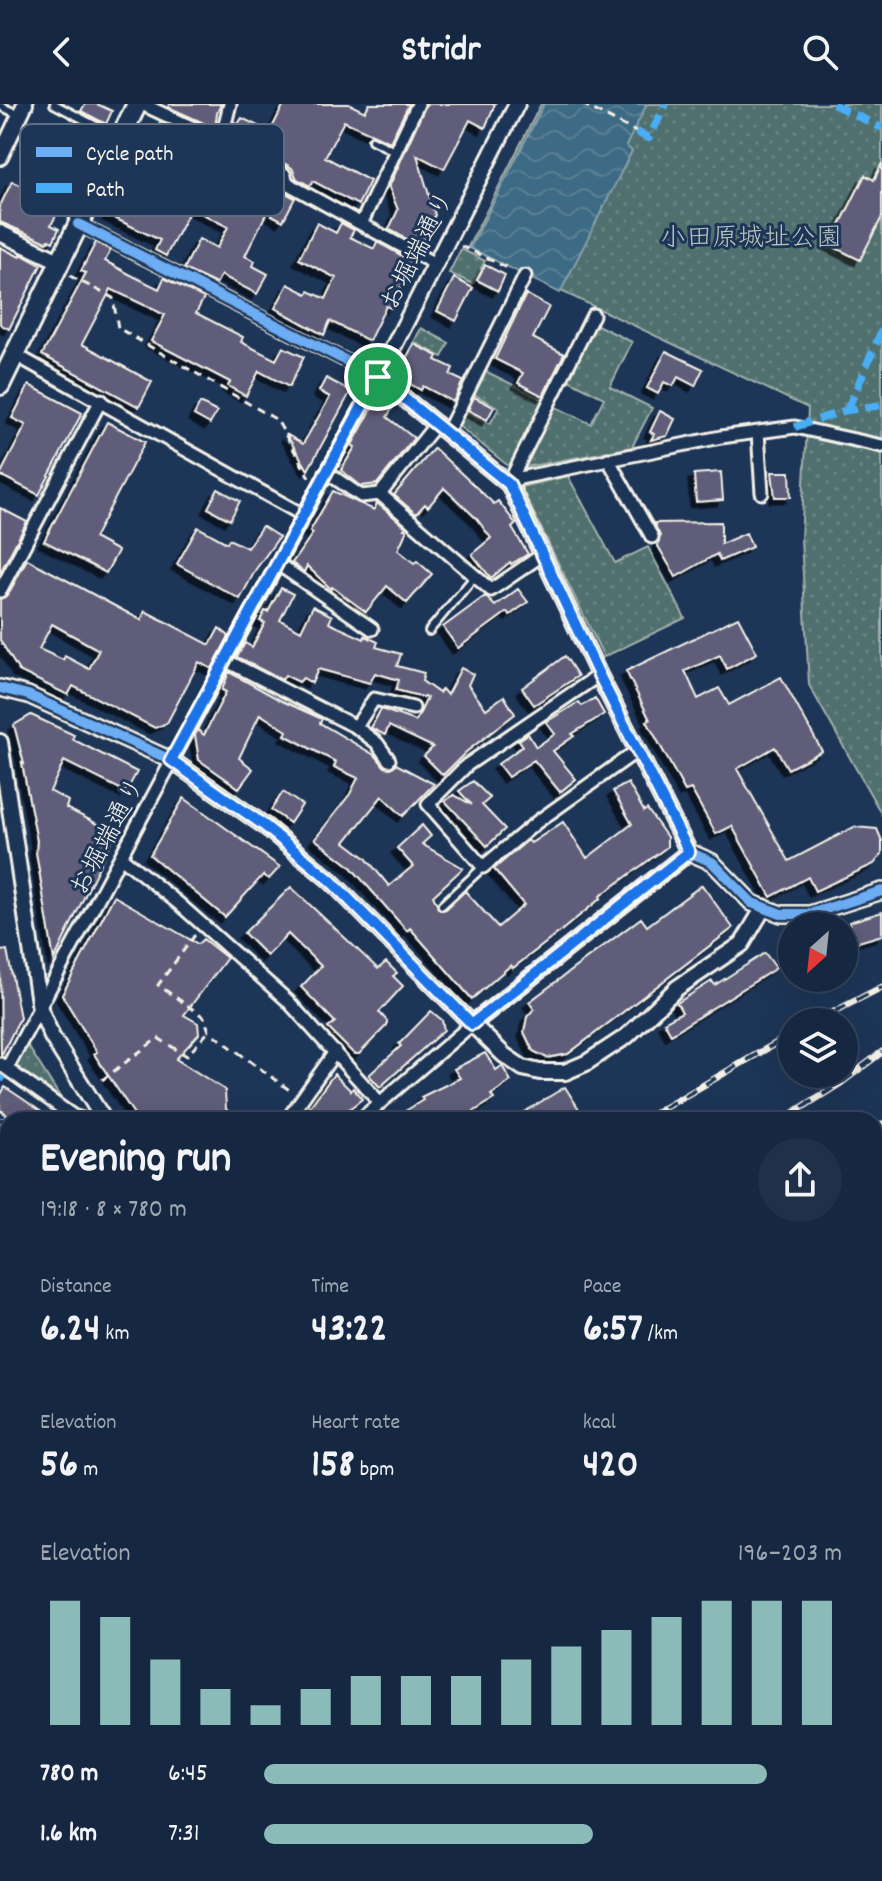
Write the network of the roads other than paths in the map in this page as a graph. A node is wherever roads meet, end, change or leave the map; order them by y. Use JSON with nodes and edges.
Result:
{"nodes":[{"id":1,"x":54,"y":104,"type":"edge"},
{"id":2,"x":140,"y":104,"type":"edge"},
{"id":3,"x":230,"y":104,"type":"edge"},
{"id":4,"x":418,"y":104,"type":"edge"},
{"id":5,"x":517,"y":104,"type":"edge"},
{"id":6,"x":0,"y":106,"type":"edge"},
{"id":7,"x":22,"y":110,"type":"edge"},
{"id":8,"x":92,"y":124,"type":"edge"},
{"id":9,"x":129,"y":124,"type":"edge"},
{"id":10,"x":184,"y":124,"type":"edge"},
{"id":11,"x":225,"y":124,"type":"edge"},
{"id":12,"x":372,"y":140,"type":"dead end"},
{"id":13,"x":394,"y":151,"type":"junction"},
{"id":14,"x":0,"y":157,"type":"edge"},
{"id":15,"x":284,"y":174,"type":"edge"},
{"id":16,"x":82,"y":216,"type":"edge"},
{"id":17,"x":78,"y":224,"type":"junction"},
{"id":18,"x":361,"y":224,"type":"junction"},
{"id":19,"x":0,"y":233,"type":"edge"},
{"id":20,"x":435,"y":264,"type":"junction"},
{"id":21,"x":58,"y":265,"type":"junction"},
{"id":22,"x":525,"y":276,"type":"road end"},
{"id":23,"x":593,"y":315,"type":"dead end"},
{"id":24,"x":14,"y":354,"type":"junction"},
{"id":25,"x":378,"y":377,"type":"junction"},
{"id":26,"x":0,"y":385,"type":"edge"},
{"id":27,"x":101,"y":400,"type":"junction"},
{"id":28,"x":443,"y":427,"type":"junction"},
{"id":29,"x":758,"y":432,"type":"junction"},
{"id":30,"x":882,"y":446,"type":"edge"},
{"id":31,"x":608,"y":459,"type":"junction"},
{"id":32,"x":326,"y":472,"type":"junction"},
{"id":33,"x":509,"y":484,"type":"junction"},
{"id":34,"x":762,"y":493,"type":"dead end"},
{"id":35,"x":380,"y":494,"type":"junction"},
{"id":36,"x":303,"y":515,"type":"junction"},
{"id":37,"x":652,"y":537,"type":"dead end"},
{"id":38,"x":542,"y":555,"type":"junction"},
{"id":39,"x":278,"y":564,"type":"junction"},
{"id":40,"x":475,"y":576,"type":"junction"},
{"id":41,"x":0,"y":591,"type":"edge"},
{"id":42,"x":372,"y":629,"type":"dead end"},
{"id":43,"x":429,"y":631,"type":"dead end"},
{"id":44,"x":225,"y":660,"type":"junction"},
{"id":45,"x":599,"y":675,"type":"junction"},
{"id":46,"x":0,"y":688,"type":"edge"},
{"id":47,"x":413,"y":708,"type":"dead end"},
{"id":48,"x":356,"y":727,"type":"junction"},
{"id":49,"x":0,"y":742,"type":"edge"},
{"id":50,"x":638,"y":750,"type":"junction"},
{"id":51,"x":171,"y":760,"type":"junction"},
{"id":52,"x":389,"y":760,"type":"dead end"},
{"id":53,"x":689,"y":852,"type":"junction"},
{"id":54,"x":121,"y":857,"type":"junction"},
{"id":55,"x":483,"y":867,"type":"junction"},
{"id":56,"x":882,"y":881,"type":"edge"},
{"id":57,"x":876,"y":893,"type":"edge"},
{"id":58,"x":442,"y":905,"type":"dead end"},
{"id":59,"x":764,"y":907,"type":"junction"},
{"id":60,"x":40,"y":1009,"type":"junction"},
{"id":61,"x":472,"y":1024,"type":"junction"},
{"id":62,"x":335,"y":1052,"type":"junction"},
{"id":63,"x":4,"y":1066,"type":"edge"},
{"id":64,"x":380,"y":1103,"type":"junction"},
{"id":65,"x":67,"y":1112,"type":"edge"},
{"id":66,"x":99,"y":1112,"type":"edge"},
{"id":67,"x":293,"y":1112,"type":"edge"},
{"id":68,"x":369,"y":1112,"type":"edge"}],
"edges":[{"from":1,"to":8,"type":"lane"},
{"from":2,"to":9,"type":"main road"},
{"from":2,"to":10,"type":"street"},
{"from":3,"to":11,"type":"street"},
{"from":4,"to":13,"type":"street"},
{"from":5,"to":20,"type":"street","name":"お堀端通り"},
{"from":6,"to":7,"type":"lane"},
{"from":7,"to":14,"type":"street"},
{"from":12,"to":13,"type":"lane"},
{"from":13,"to":18,"type":"street"},
{"from":15,"to":18,"type":"street"},
{"from":16,"to":17,"type":"main road"},
{"from":17,"to":21,"type":"main road"},
{"from":17,"to":25,"type":"street"},
{"from":18,"to":20,"type":"street"},
{"from":19,"to":21,"type":"street"},
{"from":20,"to":25,"type":"street","name":"お堀端通り"},
{"from":21,"to":24,"type":"main road"},
{"from":22,"to":28,"type":"street"},
{"from":23,"to":33,"type":"street"},
{"from":24,"to":26,"type":"main road"},
{"from":24,"to":27,"type":"street"},
{"from":25,"to":28,"type":"street"},
{"from":25,"to":32,"type":"street","name":"お堀端通り"},
{"from":27,"to":36,"type":"street"},
{"from":27,"to":41,"type":"street"},
{"from":28,"to":33,"type":"street"},
{"from":28,"to":35,"type":"street"},
{"from":29,"to":30,"type":"street"},
{"from":29,"to":31,"type":"street"},
{"from":29,"to":34,"type":"street"},
{"from":31,"to":33,"type":"street"},
{"from":31,"to":37,"type":"street"},
{"from":32,"to":35,"type":"street"},
{"from":32,"to":36,"type":"street","name":"お堀端通り"},
{"from":33,"to":38,"type":"street"},
{"from":35,"to":40,"type":"street"},
{"from":36,"to":39,"type":"street","name":"お堀端通り"},
{"from":38,"to":40,"type":"street"},
{"from":38,"to":45,"type":"street"},
{"from":39,"to":42,"type":"street"},
{"from":39,"to":44,"type":"street","name":"お堀端通り"},
{"from":40,"to":43,"type":"lane"},
{"from":44,"to":48,"type":"street"},
{"from":44,"to":51,"type":"street","name":"お堀端通り"},
{"from":45,"to":50,"type":"street"},
{"from":45,"to":55,"type":"street"},
{"from":46,"to":51,"type":"street"},
{"from":47,"to":48,"type":"street"},
{"from":48,"to":52,"type":"street"},
{"from":49,"to":60,"type":"street"},
{"from":50,"to":53,"type":"street"},
{"from":50,"to":55,"type":"street"},
{"from":51,"to":54,"type":"street","name":"お堀端通り"},
{"from":51,"to":61,"type":"street"},
{"from":53,"to":59,"type":"street"},
{"from":53,"to":61,"type":"street"},
{"from":54,"to":60,"type":"street","name":"お堀端通り"},
{"from":54,"to":62,"type":"street"},
{"from":55,"to":58,"type":"lane"},
{"from":56,"to":57,"type":"lane"},
{"from":57,"to":59,"type":"street"},
{"from":59,"to":61,"type":"street"},
{"from":60,"to":63,"type":"street","name":"お堀端通り"},
{"from":60,"to":66,"type":"street"},
{"from":61,"to":64,"type":"street"},
{"from":62,"to":64,"type":"street"},
{"from":62,"to":67,"type":"street"},
{"from":63,"to":65,"type":"street"},
{"from":64,"to":68,"type":"street"}]}
